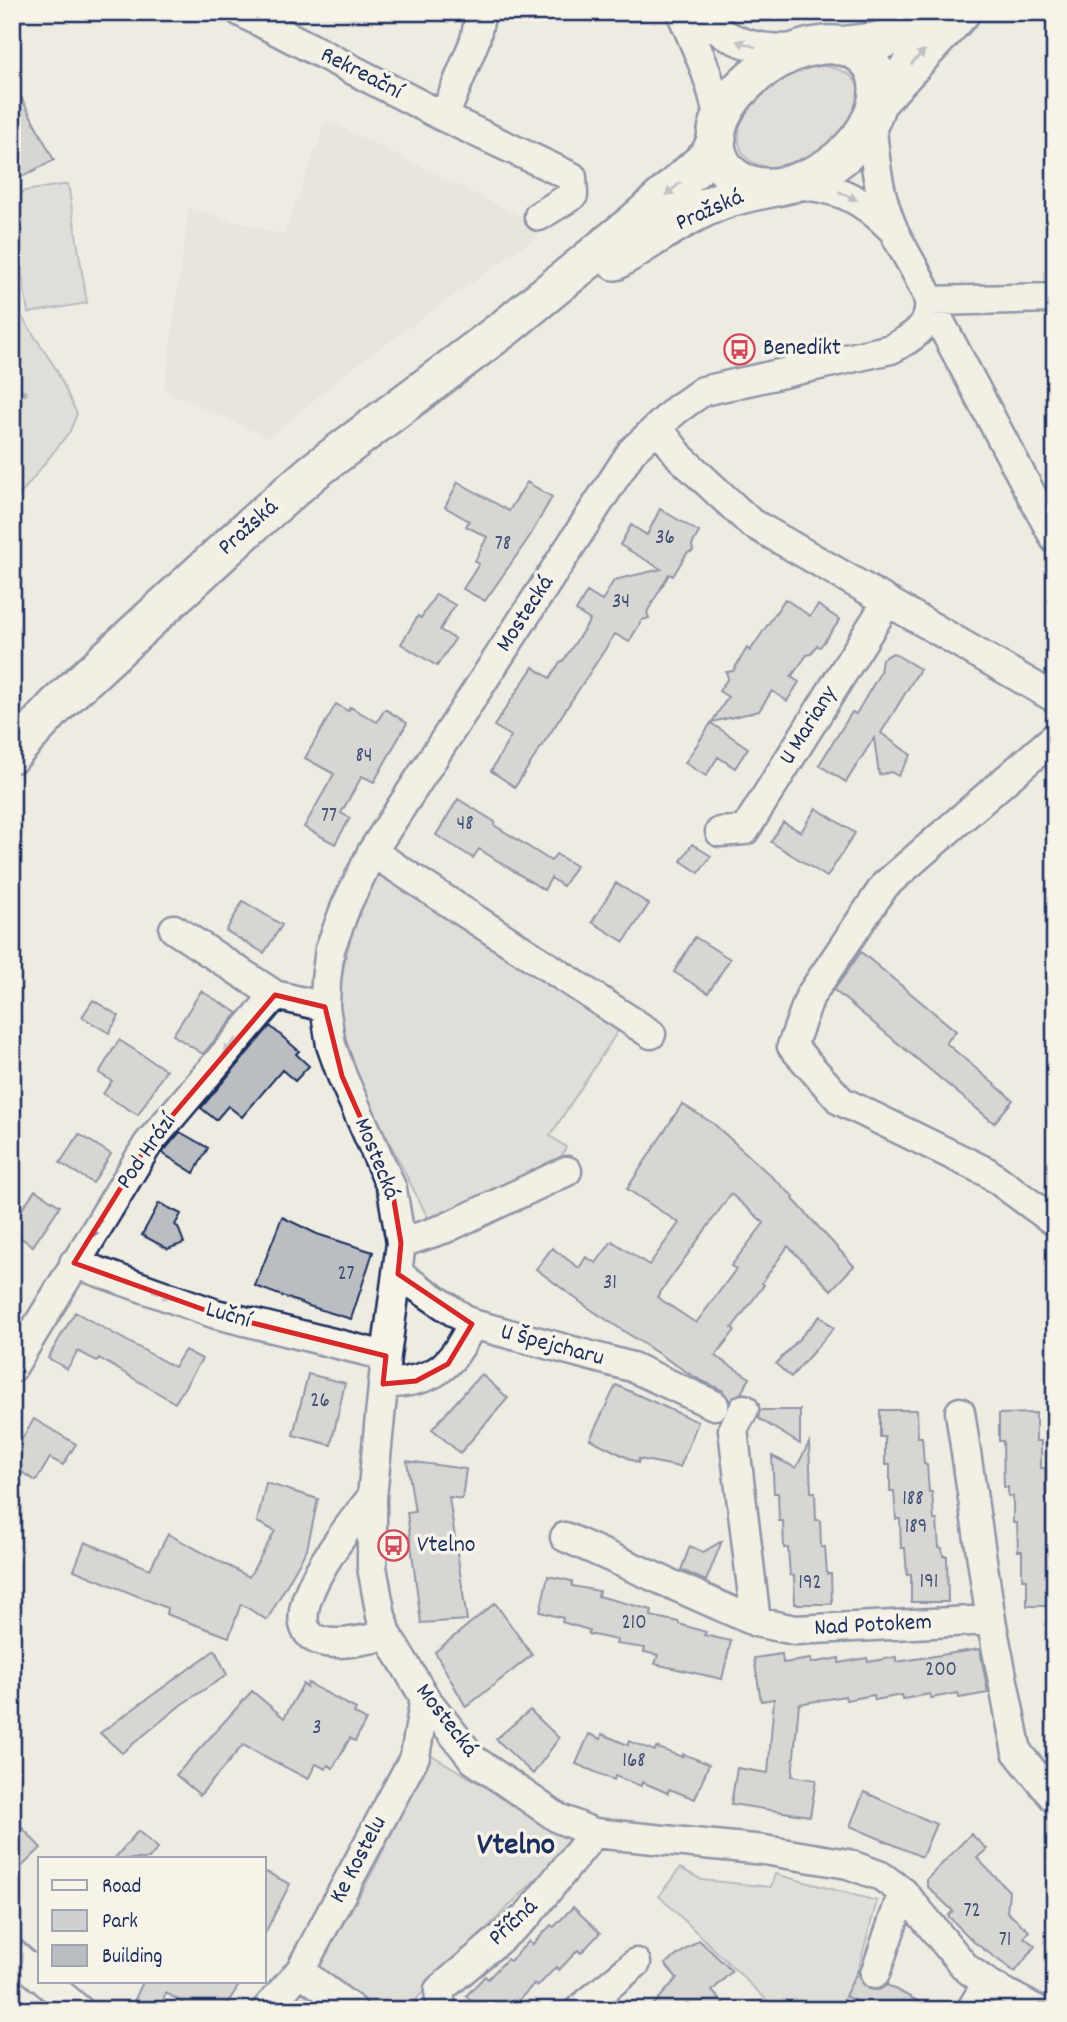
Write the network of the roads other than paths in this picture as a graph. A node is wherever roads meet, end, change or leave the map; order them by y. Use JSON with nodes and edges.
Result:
{"nodes":[{"id":1,"x":241,"y":12,"type":"edge"},
{"id":2,"x":481,"y":12,"type":"edge"},
{"id":3,"x":681,"y":12,"type":"edge"},
{"id":4,"x":695,"y":12,"type":"edge"},
{"id":5,"x":949,"y":12,"type":"edge"},
{"id":6,"x":961,"y":12,"type":"edge"},
{"id":7,"x":822,"y":47,"type":"junction"},
{"id":8,"x":874,"y":112,"type":"junction"},
{"id":9,"x":444,"y":117,"type":"junction"},
{"id":10,"x":718,"y":131,"type":"junction"},
{"id":11,"x":782,"y":185,"type":"junction"},
{"id":12,"x":540,"y":216,"type":"dead end"},
{"id":13,"x":894,"y":230,"type":"junction"},
{"id":14,"x":1055,"y":298,"type":"edge"},
{"id":15,"x":929,"y":301,"type":"junction"},
{"id":16,"x":506,"y":327,"type":"junction"},
{"id":17,"x":659,"y":429,"type":"junction"},
{"id":18,"x":1055,"y":538,"type":"edge"},
{"id":19,"x":887,"y":601,"type":"junction"},
{"id":20,"x":1055,"y":698,"type":"edge"},
{"id":21,"x":1055,"y":737,"type":"edge"},
{"id":22,"x":12,"y":754,"type":"edge"},
{"id":23,"x":720,"y":832,"type":"dead end"},
{"id":24,"x":372,"y":852,"type":"junction"},
{"id":25,"x":174,"y":929,"type":"dead end"},
{"id":26,"x":275,"y":995,"type":"junction"},
{"id":27,"x":325,"y":1007,"type":"junction"},
{"id":28,"x":651,"y":1034,"type":"dead end"},
{"id":29,"x":566,"y":1171,"type":"dead end"},
{"id":30,"x":1055,"y":1222,"type":"edge"},
{"id":31,"x":401,"y":1243,"type":"junction"},
{"id":32,"x":74,"y":1264,"type":"junction"},
{"id":33,"x":398,"y":1274,"type":"junction"},
{"id":34,"x":472,"y":1324,"type":"junction"},
{"id":35,"x":386,"y":1356,"type":"junction"},
{"id":36,"x":12,"y":1368,"type":"edge"},
{"id":37,"x":383,"y":1384,"type":"junction"},
{"id":38,"x":714,"y":1405,"type":"dead end"},
{"id":39,"x":744,"y":1409,"type":"dead end"},
{"id":40,"x":960,"y":1412,"type":"dead end"},
{"id":41,"x":372,"y":1497,"type":"junction"},
{"id":42,"x":565,"y":1538,"type":"dead end"},
{"id":43,"x":991,"y":1620,"type":"junction"},
{"id":44,"x":756,"y":1622,"type":"junction"},
{"id":45,"x":388,"y":1636,"type":"junction"},
{"id":46,"x":425,"y":1698,"type":"junction"},
{"id":47,"x":1055,"y":1799,"type":"edge"},
{"id":48,"x":594,"y":1833,"type":"junction"},
{"id":49,"x":903,"y":1892,"type":"junction"},
{"id":50,"x":12,"y":1953,"type":"edge"},
{"id":51,"x":636,"y":1963,"type":"dead end"},
{"id":52,"x":300,"y":1971,"type":"junction"},
{"id":53,"x":874,"y":1974,"type":"dead end"},
{"id":54,"x":38,"y":1975,"type":"edge"},
{"id":55,"x":47,"y":1983,"type":"edge"},
{"id":56,"x":986,"y":1983,"type":"junction"},
{"id":57,"x":79,"y":2010,"type":"edge"},
{"id":58,"x":266,"y":2010,"type":"edge"},
{"id":59,"x":353,"y":2010,"type":"edge"},
{"id":60,"x":441,"y":2010,"type":"edge"},
{"id":61,"x":579,"y":2010,"type":"edge"},
{"id":62,"x":971,"y":2010,"type":"edge"},
{"id":63,"x":1037,"y":2010,"type":"edge"}],
"edges":[{"from":1,"to":9,"type":"street","name":"Rekreační"},
{"from":2,"to":9,"type":"street"},
{"from":3,"to":10,"type":"street"},
{"from":7,"to":4,"type":"street","one_way":true},
{"from":5,"to":7,"type":"main road","name":"Pražská"},
{"from":8,"to":6,"type":"main road","name":"Pražská","one_way":true},
{"from":7,"to":8,"type":"main road"},
{"from":7,"to":10,"type":"main road","name":"Pražská"},
{"from":8,"to":11,"type":"main road","name":"Pražská"},
{"from":8,"to":13,"type":"street"},
{"from":9,"to":12,"type":"street","name":"Rekreační"},
{"from":10,"to":11,"type":"main road","name":"Pražská"},
{"from":10,"to":16,"type":"main road","name":"Pražská","one_way":true},
{"from":11,"to":13,"type":"street","one_way":true},
{"from":11,"to":16,"type":"main road","name":"Pražská"},
{"from":13,"to":15,"type":"street"},
{"from":14,"to":15,"type":"street"},
{"from":15,"to":17,"type":"street","name":"Mostecká"},
{"from":15,"to":18,"type":"street"},
{"from":16,"to":22,"type":"main road","name":"Pražská"},
{"from":17,"to":19,"type":"street"},
{"from":17,"to":24,"type":"street","name":"Mostecká"},
{"from":19,"to":20,"type":"street"},
{"from":19,"to":23,"type":"street","name":"U Mariany"},
{"from":21,"to":30,"type":"street"},
{"from":24,"to":27,"type":"street","name":"Mostecká"},
{"from":24,"to":28,"type":"street"},
{"from":25,"to":26,"type":"street"},
{"from":26,"to":27,"type":"street"},
{"from":26,"to":32,"type":"street","name":"Pod Hrází","one_way":true},
{"from":27,"to":31,"type":"street","name":"Mostecká"},
{"from":29,"to":31,"type":"street"},
{"from":31,"to":33,"type":"street","name":"Mostecká"},
{"from":32,"to":35,"type":"street","name":"Luční","one_way":true},
{"from":32,"to":36,"type":"street","name":"Pod Hrází"},
{"from":33,"to":34,"type":"street","name":"U Špejcharu"},
{"from":33,"to":35,"type":"street","name":"Mostecká"},
{"from":34,"to":37,"type":"street"},
{"from":34,"to":38,"type":"street","name":"U Špejcharu"},
{"from":35,"to":37,"type":"street","name":"Mostecká"},
{"from":37,"to":41,"type":"street","name":"Mostecká"},
{"from":39,"to":44,"type":"street"},
{"from":40,"to":43,"type":"street"},
{"from":41,"to":45,"type":"street","name":"Mostecká"},
{"from":41,"to":45,"type":"street"},
{"from":42,"to":44,"type":"street","name":"Nad Potokem"},
{"from":43,"to":44,"type":"street","name":"Nad Potokem"},
{"from":43,"to":47,"type":"street"},
{"from":45,"to":46,"type":"street","name":"Mostecká"},
{"from":46,"to":48,"type":"street","name":"Mostecká"},
{"from":46,"to":52,"type":"street","name":"Ke Kostelu"},
{"from":48,"to":49,"type":"street","name":"Mostecká"},
{"from":48,"to":60,"type":"street","name":"Příčná"},
{"from":49,"to":53,"type":"street"},
{"from":49,"to":56,"type":"street","name":"Mostecká"},
{"from":50,"to":54,"type":"street"},
{"from":51,"to":61,"type":"street"},
{"from":52,"to":58,"type":"street","name":"Ke Kostelu"},
{"from":52,"to":59,"type":"street"},
{"from":55,"to":57,"type":"street"},
{"from":56,"to":62,"type":"street"},
{"from":56,"to":63,"type":"street","name":"Mostecká"}]}
